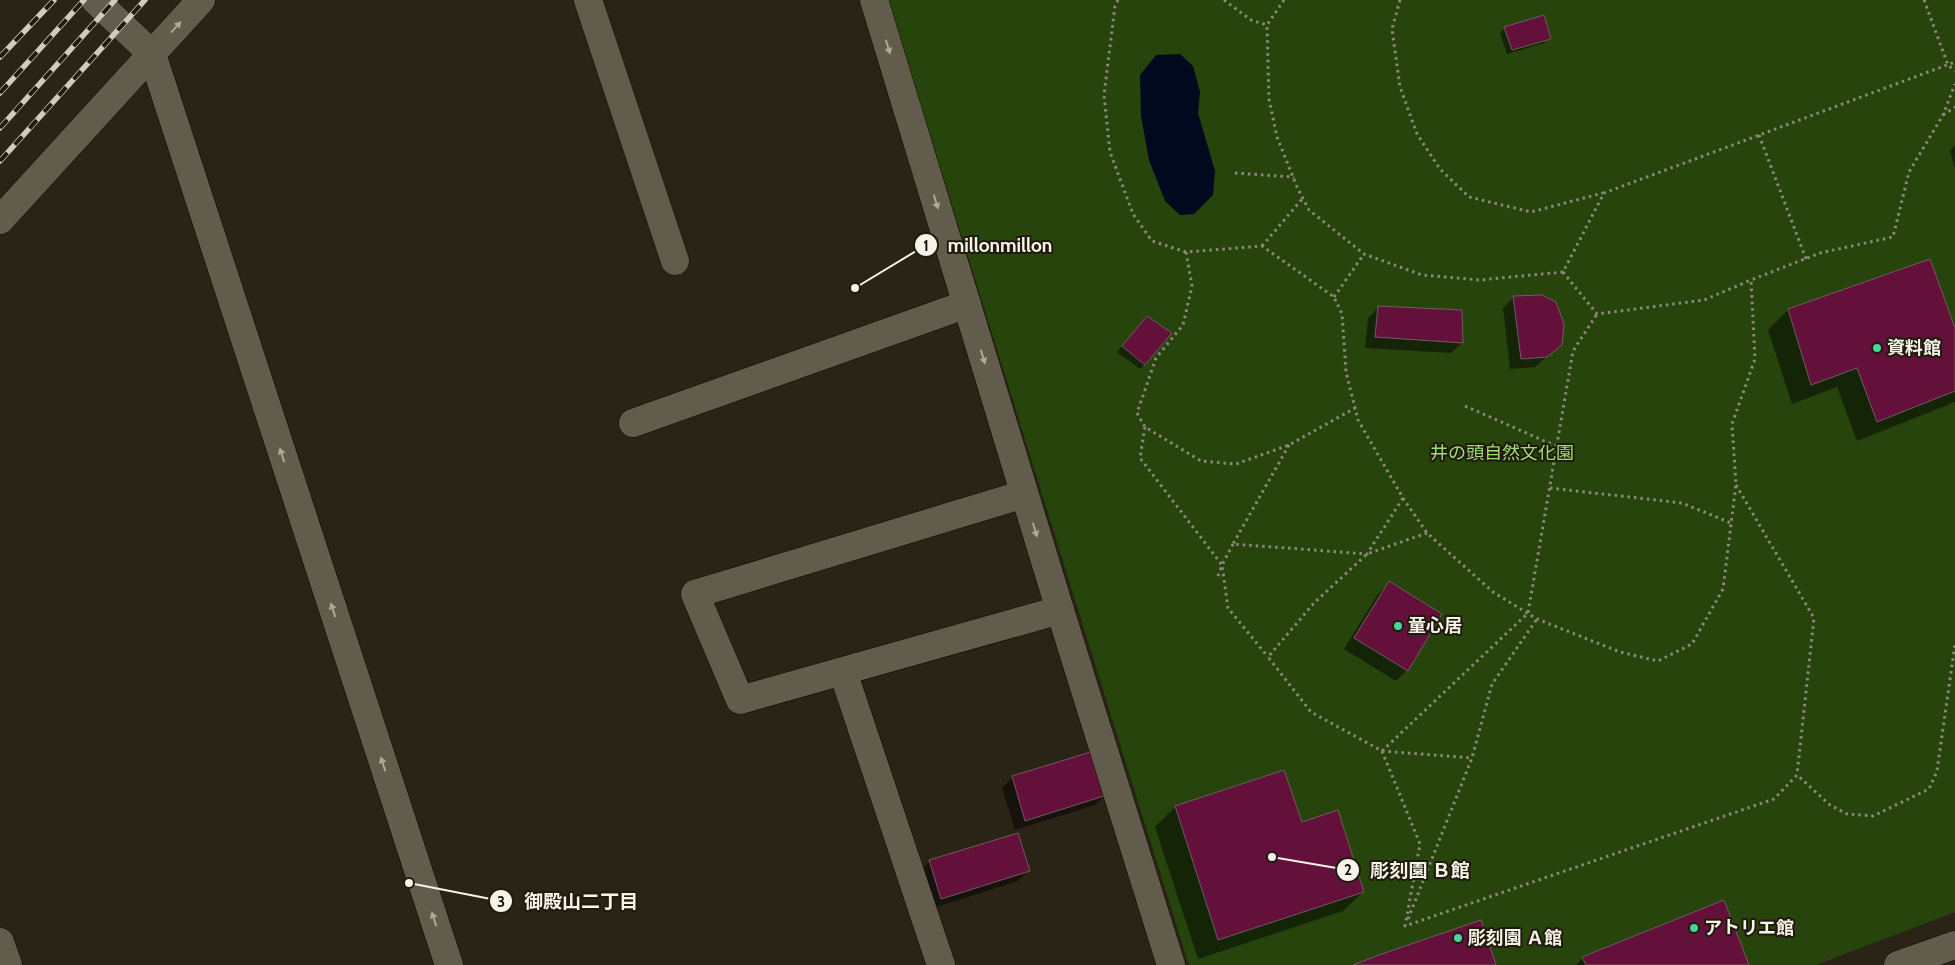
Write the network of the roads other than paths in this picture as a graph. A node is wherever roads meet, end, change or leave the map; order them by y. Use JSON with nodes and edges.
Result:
{"nodes":[{"id":1,"x":95,"y":0,"type":"edge"},
{"id":2,"x":201,"y":0,"type":"edge"},
{"id":3,"x":588,"y":0,"type":"edge"},
{"id":4,"x":874,"y":0,"type":"edge"},
{"id":5,"x":152,"y":54,"type":"junction"},
{"id":6,"x":0,"y":220,"type":"edge"},
{"id":7,"x":675,"y":261,"type":"dead end"},
{"id":8,"x":967,"y":304,"type":"junction"},
{"id":9,"x":633,"y":423,"type":"dead end"},
{"id":10,"x":1024,"y":494,"type":"junction"},
{"id":11,"x":1060,"y":610,"type":"junction"},
{"id":12,"x":843,"y":672,"type":"junction"},
{"id":13,"x":0,"y":942,"type":"edge"},
{"id":14,"x":1955,"y":944,"type":"edge"},
{"id":15,"x":8,"y":965,"type":"edge"},
{"id":16,"x":449,"y":965,"type":"edge"},
{"id":17,"x":941,"y":965,"type":"edge"},
{"id":18,"x":1171,"y":965,"type":"edge"},
{"id":19,"x":1898,"y":965,"type":"edge"}],
"edges":[{"from":1,"to":5,"type":"street"},
{"from":5,"to":2,"type":"street","one_way":true},
{"from":3,"to":7,"type":"street"},
{"from":4,"to":8,"type":"street","one_way":true},
{"from":5,"to":6,"type":"street"},
{"from":16,"to":5,"type":"street","one_way":true},
{"from":8,"to":9,"type":"street"},
{"from":8,"to":10,"type":"street","one_way":true},
{"from":10,"to":11,"type":"street","one_way":true},
{"from":10,"to":12,"type":"street"},
{"from":11,"to":12,"type":"street"},
{"from":11,"to":18,"type":"street"},
{"from":12,"to":17,"type":"street"},
{"from":13,"to":15,"type":"street"},
{"from":14,"to":19,"type":"street"}]}
